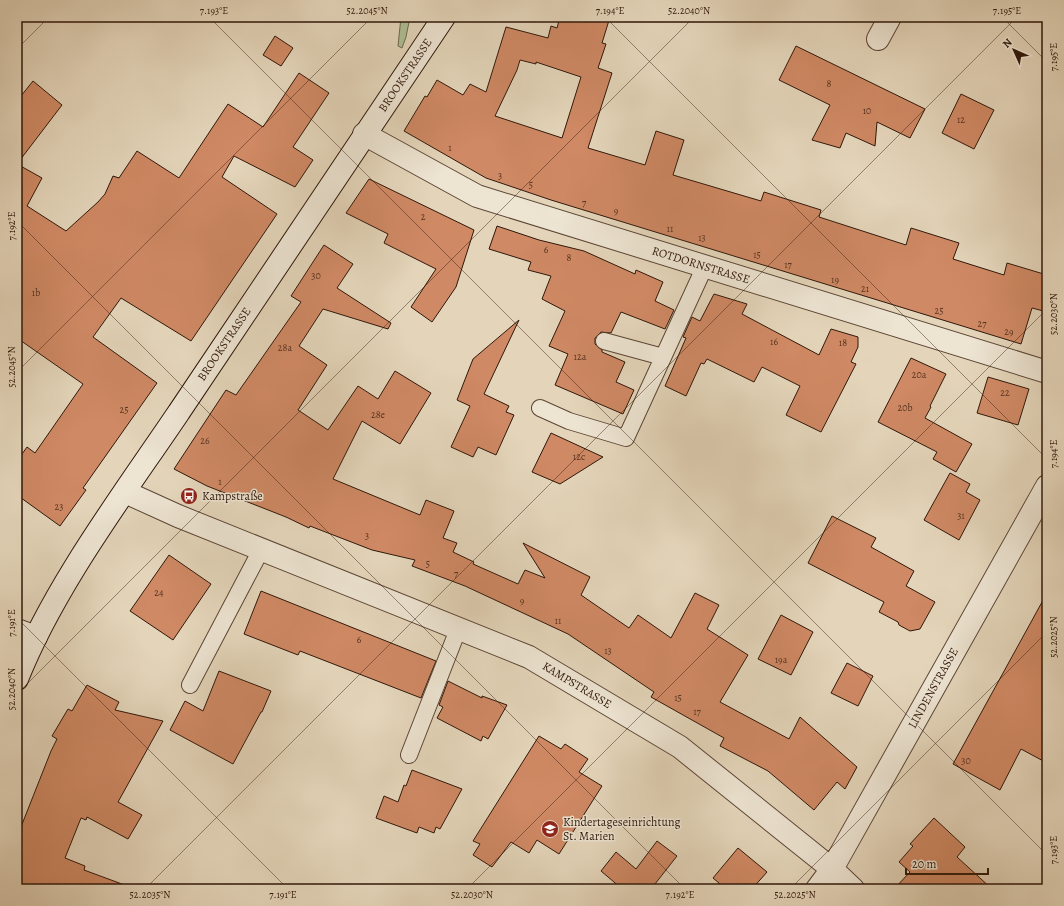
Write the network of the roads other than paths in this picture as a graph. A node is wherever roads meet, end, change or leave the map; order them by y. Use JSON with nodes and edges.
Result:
{"nodes":[{"id":1,"x":444,"y":17,"type":"edge"},
{"id":2,"x":890,"y":17,"type":"edge"},
{"id":3,"x":878,"y":39,"type":"dead end"},
{"id":4,"x":364,"y":134,"type":"junction"},
{"id":5,"x":705,"y":266,"type":"junction"},
{"id":6,"x":604,"y":342,"type":"dead end"},
{"id":7,"x":663,"y":357,"type":"junction"},
{"id":8,"x":1047,"y":372,"type":"edge"},
{"id":9,"x":540,"y":408,"type":"dead end"},
{"id":10,"x":1047,"y":486,"type":"edge"},
{"id":11,"x":125,"y":492,"type":"junction"},
{"id":12,"x":262,"y":548,"type":"junction"},
{"id":13,"x":459,"y":627,"type":"junction"},
{"id":14,"x":26,"y":633,"type":"edge"},
{"id":15,"x":17,"y":679,"type":"edge"},
{"id":16,"x":190,"y":685,"type":"dead end"},
{"id":17,"x":409,"y":755,"type":"dead end"},
{"id":18,"x":832,"y":869,"type":"junction"},
{"id":19,"x":816,"y":889,"type":"edge"},
{"id":20,"x":853,"y":889,"type":"edge"}],
"edges":[{"from":1,"to":4,"type":"street","name":"BROOKSTRASSE"},
{"from":2,"to":3,"type":"street"},
{"from":4,"to":5,"type":"street","name":"ROTDORNSTRASSE"},
{"from":4,"to":11,"type":"street","name":"BROOKSTRASSE"},
{"from":5,"to":7,"type":"lane"},
{"from":5,"to":8,"type":"street","name":"ROTDORNSTRASSE"},
{"from":6,"to":7,"type":"lane"},
{"from":7,"to":9,"type":"lane"},
{"from":10,"to":18,"type":"street","name":"LINDENSTRASSE"},
{"from":11,"to":12,"type":"street","name":"KAMPSTRASSE"},
{"from":11,"to":14,"type":"street","name":"BROOKSTRASSE"},
{"from":12,"to":13,"type":"street","name":"KAMPSTRASSE"},
{"from":12,"to":16,"type":"lane"},
{"from":13,"to":17,"type":"lane"},
{"from":13,"to":18,"type":"street","name":"KAMPSTRASSE"},
{"from":14,"to":15,"type":"street","name":"BROOKSTRASSE"},
{"from":18,"to":19,"type":"street","name":"LINDENSTRASSE"},
{"from":18,"to":20,"type":"street","name":"KAMPSTRASSE"}]}
